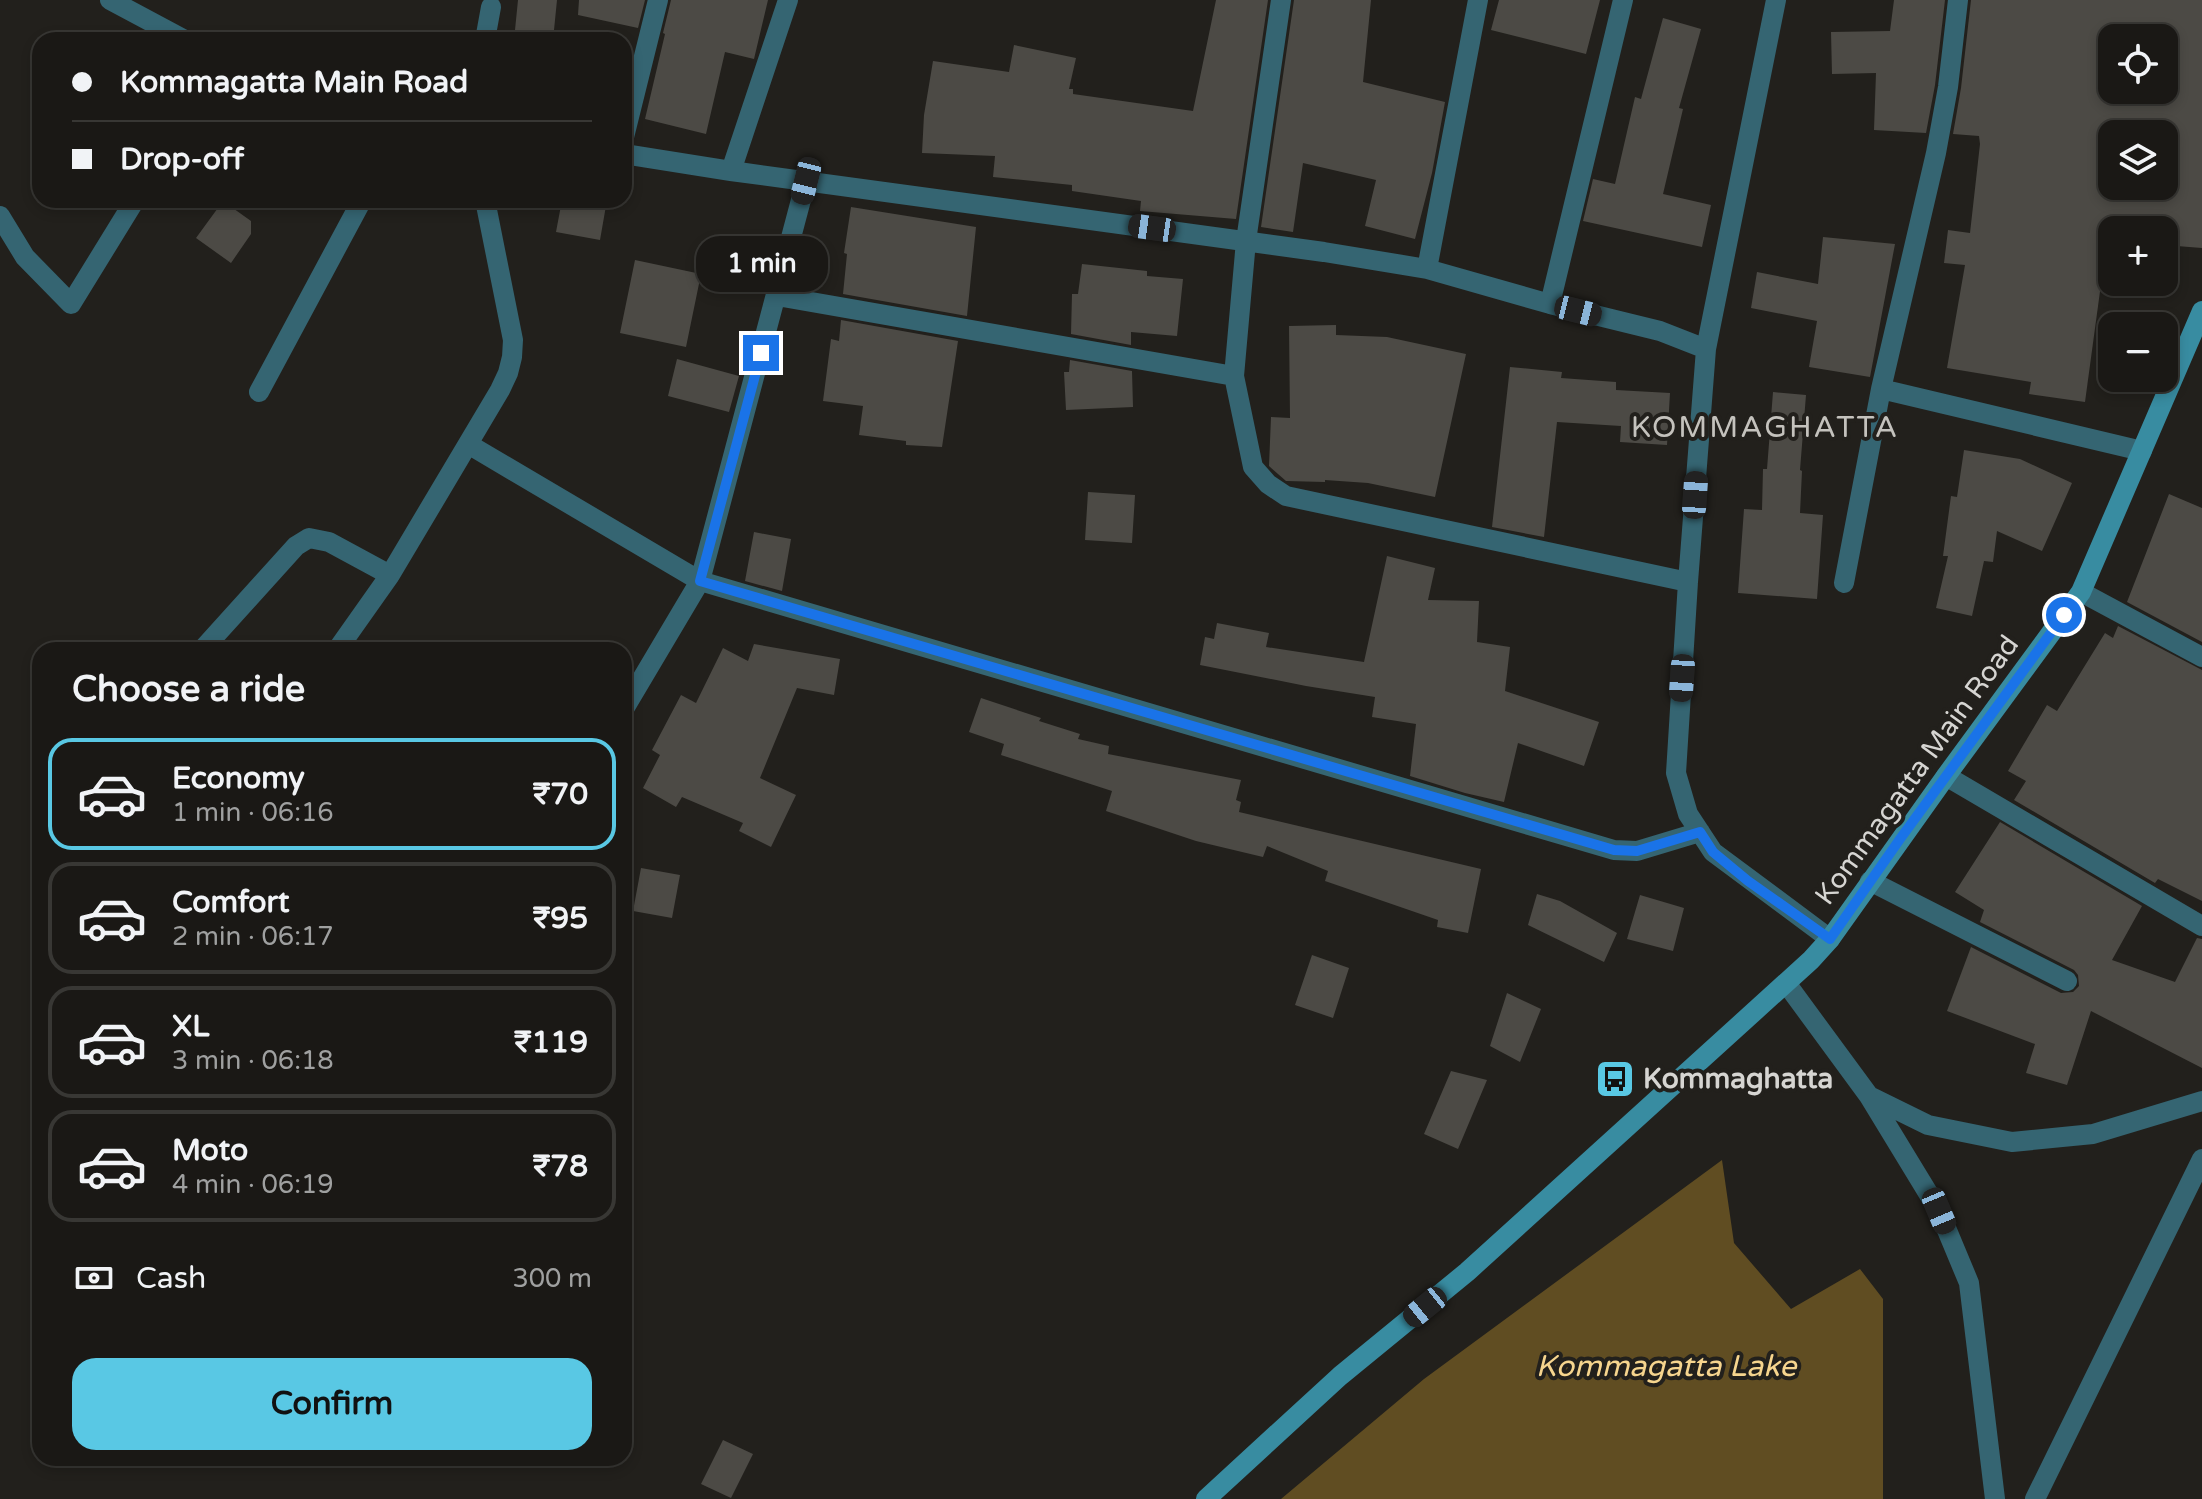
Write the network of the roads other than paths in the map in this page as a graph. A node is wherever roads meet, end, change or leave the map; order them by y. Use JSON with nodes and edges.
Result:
{"nodes":[{"id":1,"x":110,"y":0,"type":"edge"},
{"id":2,"x":658,"y":0,"type":"edge"},
{"id":3,"x":788,"y":0,"type":"edge"},
{"id":4,"x":1281,"y":0,"type":"edge"},
{"id":5,"x":1478,"y":0,"type":"edge"},
{"id":6,"x":1623,"y":0,"type":"edge"},
{"id":7,"x":1776,"y":0,"type":"edge"},
{"id":8,"x":1958,"y":0,"type":"edge"},
{"id":9,"x":491,"y":7,"type":"dead end"},
{"id":10,"x":170,"y":32,"type":"edge"},
{"id":11,"x":486,"y":32,"type":"edge"},
{"id":12,"x":632,"y":105,"type":"edge"},
{"id":13,"x":632,"y":155,"type":"edge"},
{"id":14,"x":731,"y":171,"type":"junction"},
{"id":15,"x":806,"y":181,"type":"junction"},
{"id":16,"x":130,"y":208,"type":"edge"},
{"id":17,"x":358,"y":208,"type":"edge"},
{"id":18,"x":487,"y":208,"type":"edge"},
{"id":19,"x":0,"y":216,"type":"edge"},
{"id":20,"x":1246,"y":241,"type":"junction"},
{"id":21,"x":1427,"y":269,"type":"junction"},
{"id":22,"x":777,"y":296,"type":"junction"},
{"id":23,"x":1550,"y":304,"type":"junction"},
{"id":24,"x":2202,"y":311,"type":"edge"},
{"id":25,"x":1706,"y":349,"type":"junction"},
{"id":26,"x":1234,"y":376,"type":"junction"},
{"id":27,"x":1881,"y":389,"type":"junction"},
{"id":28,"x":259,"y":392,"type":"dead end"},
{"id":29,"x":468,"y":444,"type":"junction"},
{"id":30,"x":2142,"y":451,"type":"junction"},
{"id":31,"x":390,"y":575,"type":"junction"},
{"id":32,"x":700,"y":581,"type":"junction"},
{"id":33,"x":1688,"y":582,"type":"junction"},
{"id":34,"x":1844,"y":583,"type":"dead end"},
{"id":35,"x":2081,"y":592,"type":"junction"},
{"id":36,"x":209,"y":642,"type":"edge"},
{"id":37,"x":343,"y":642,"type":"edge"},
{"id":38,"x":2202,"y":657,"type":"edge"},
{"id":39,"x":632,"y":696,"type":"edge"},
{"id":40,"x":1946,"y":776,"type":"junction"},
{"id":41,"x":1700,"y":832,"type":"junction"},
{"id":42,"x":1870,"y":881,"type":"junction"},
{"id":43,"x":2202,"y":926,"type":"edge"},
{"id":44,"x":1830,"y":939,"type":"junction"},
{"id":45,"x":2067,"y":981,"type":"dead end"},
{"id":46,"x":1786,"y":983,"type":"junction"},
{"id":47,"x":1869,"y":1096,"type":"junction"},
{"id":48,"x":2202,"y":1101,"type":"edge"},
{"id":49,"x":2202,"y":1159,"type":"edge"},
{"id":50,"x":1206,"y":1499,"type":"edge"},
{"id":51,"x":1995,"y":1499,"type":"edge"},
{"id":52,"x":2035,"y":1499,"type":"edge"}],
"edges":[{"from":1,"to":10,"type":"street"},
{"from":2,"to":12,"type":"street"},
{"from":3,"to":14,"type":"street"},
{"from":4,"to":20,"type":"street"},
{"from":5,"to":21,"type":"street"},
{"from":6,"to":23,"type":"street"},
{"from":7,"to":25,"type":"street"},
{"from":8,"to":27,"type":"street"},
{"from":9,"to":11,"type":"street"},
{"from":13,"to":14,"type":"street"},
{"from":14,"to":15,"type":"street"},
{"from":15,"to":20,"type":"street"},
{"from":15,"to":22,"type":"street"},
{"from":16,"to":19,"type":"street"},
{"from":17,"to":28,"type":"street"},
{"from":18,"to":29,"type":"street"},
{"from":20,"to":21,"type":"street"},
{"from":20,"to":26,"type":"street"},
{"from":21,"to":23,"type":"street"},
{"from":22,"to":26,"type":"street"},
{"from":22,"to":32,"type":"street"},
{"from":23,"to":25,"type":"street"},
{"from":24,"to":30,"type":"main road","name":"Kommagatta Main Road"},
{"from":25,"to":33,"type":"street"},
{"from":26,"to":33,"type":"street"},
{"from":27,"to":30,"type":"street"},
{"from":27,"to":34,"type":"street"},
{"from":29,"to":31,"type":"street"},
{"from":29,"to":32,"type":"street"},
{"from":30,"to":35,"type":"main road","name":"Kommagatta Main Road"},
{"from":31,"to":36,"type":"street"},
{"from":31,"to":37,"type":"street"},
{"from":32,"to":39,"type":"street"},
{"from":32,"to":41,"type":"street"},
{"from":33,"to":41,"type":"street"},
{"from":35,"to":38,"type":"street"},
{"from":35,"to":40,"type":"main road","name":"Kommagatta Main Road"},
{"from":40,"to":42,"type":"main road","name":"Kommagatta Main Road"},
{"from":40,"to":43,"type":"street"},
{"from":41,"to":44,"type":"street"},
{"from":42,"to":44,"type":"main road","name":"Kommagatta Main Road"},
{"from":42,"to":45,"type":"street"},
{"from":44,"to":46,"type":"main road","name":"Kommagatta Main Road"},
{"from":46,"to":47,"type":"street"},
{"from":46,"to":50,"type":"main road","name":"Kommagatta Main Road"},
{"from":47,"to":48,"type":"street"},
{"from":47,"to":51,"type":"street"},
{"from":49,"to":52,"type":"street"}]}
